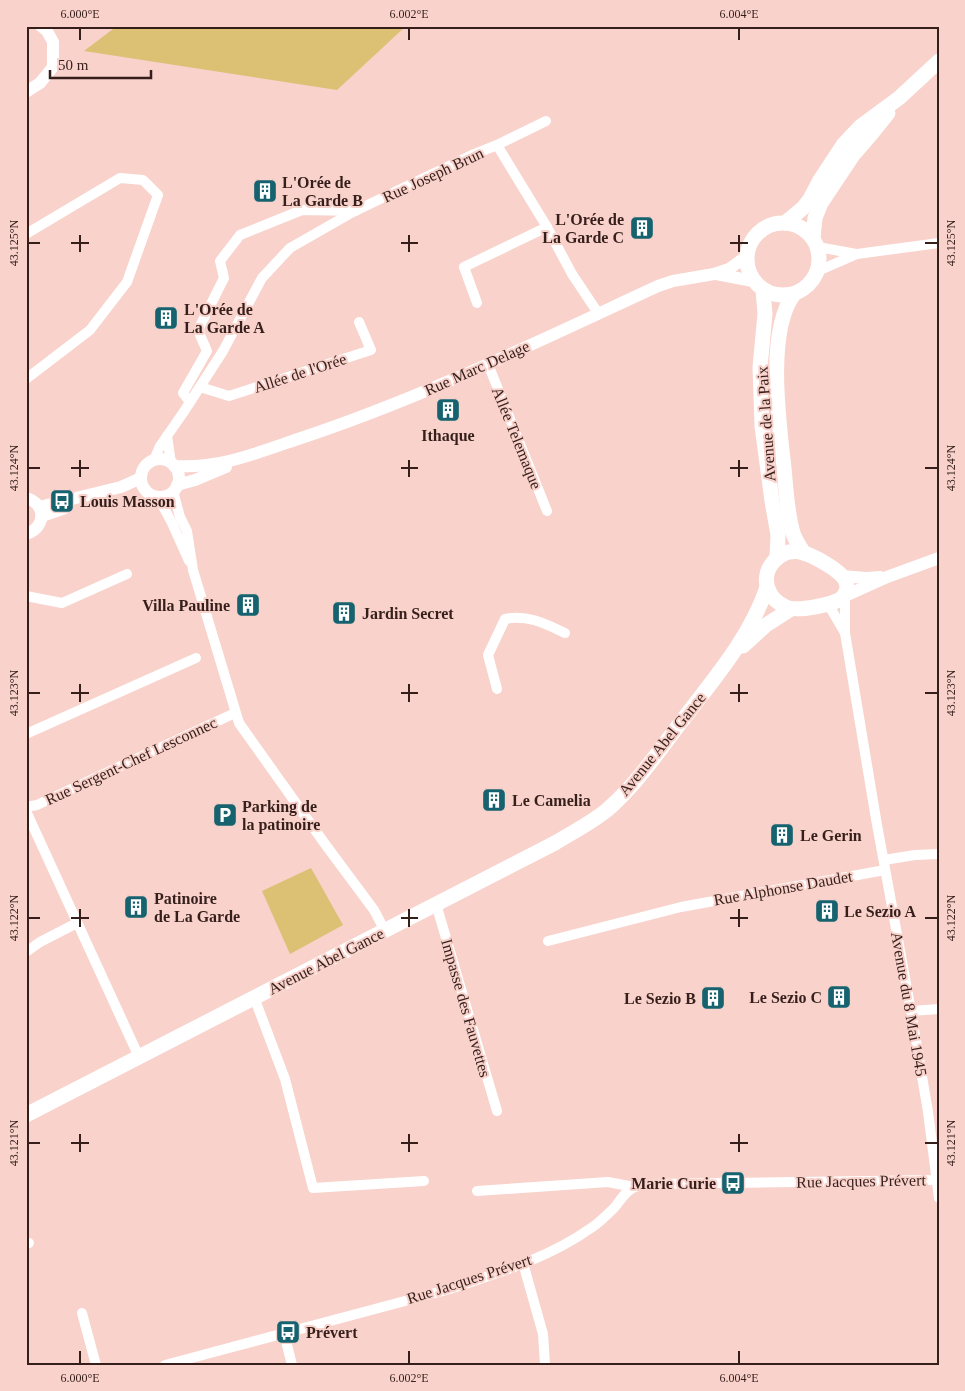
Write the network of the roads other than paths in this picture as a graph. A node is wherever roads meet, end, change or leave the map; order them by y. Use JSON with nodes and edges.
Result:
{"nodes":[{"id":1,"x":41,"y":26,"type":"edge"},
{"id":2,"x":939,"y":61,"type":"edge"},
{"id":3,"x":26,"y":92,"type":"edge"},
{"id":4,"x":899,"y":98,"type":"junction"},
{"id":5,"x":546,"y":121,"type":"dead end"},
{"id":6,"x":497,"y":145,"type":"junction"},
{"id":7,"x":357,"y":211,"type":"junction"},
{"id":8,"x":785,"y":223,"type":"junction"},
{"id":9,"x":547,"y":227,"type":"junction"},
{"id":10,"x":26,"y":234,"type":"edge"},
{"id":11,"x":815,"y":243,"type":"junction"},
{"id":12,"x":939,"y":243,"type":"edge"},
{"id":13,"x":857,"y":254,"type":"junction"},
{"id":14,"x":746,"y":256,"type":"junction"},
{"id":15,"x":818,"y":271,"type":"junction"},
{"id":16,"x":714,"y":274,"type":"junction"},
{"id":17,"x":758,"y":285,"type":"junction"},
{"id":18,"x":794,"y":294,"type":"junction"},
{"id":19,"x":478,"y":303,"type":"dead end"},
{"id":20,"x":598,"y":313,"type":"junction"},
{"id":21,"x":358,"y":322,"type":"dead end"},
{"id":22,"x":488,"y":364,"type":"junction"},
{"id":23,"x":26,"y":379,"type":"edge"},
{"id":24,"x":200,"y":387,"type":"junction"},
{"id":25,"x":190,"y":402,"type":"junction"},
{"id":26,"x":167,"y":436,"type":"junction"},
{"id":27,"x":239,"y":459,"type":"junction"},
{"id":28,"x":154,"y":460,"type":"junction"},
{"id":29,"x":172,"y":464,"type":"junction"},
{"id":30,"x":142,"y":483,"type":"junction"},
{"id":31,"x":175,"y":488,"type":"junction"},
{"id":32,"x":158,"y":497,"type":"junction"},
{"id":33,"x":26,"y":498,"type":"edge"},
{"id":34,"x":547,"y":511,"type":"dead end"},
{"id":35,"x":40,"y":512,"type":"junction"},
{"id":36,"x":26,"y":534,"type":"edge"},
{"id":37,"x":804,"y":553,"type":"junction"},
{"id":38,"x":777,"y":558,"type":"junction"},
{"id":39,"x":939,"y":558,"type":"edge"},
{"id":40,"x":194,"y":570,"type":"junction"},
{"id":41,"x":127,"y":574,"type":"dead end"},
{"id":42,"x":841,"y":576,"type":"junction"},
{"id":43,"x":887,"y":577,"type":"junction"},
{"id":44,"x":767,"y":587,"type":"junction"},
{"id":45,"x":26,"y":596,"type":"edge"},
{"id":46,"x":845,"y":596,"type":"junction"},
{"id":47,"x":825,"y":605,"type":"junction"},
{"id":48,"x":791,"y":609,"type":"junction"},
{"id":49,"x":565,"y":633,"type":"dead end"},
{"id":50,"x":845,"y":633,"type":"junction"},
{"id":51,"x":731,"y":657,"type":"junction"},
{"id":52,"x":196,"y":658,"type":"dead end"},
{"id":53,"x":497,"y":689,"type":"dead end"},
{"id":54,"x":235,"y":713,"type":"junction"},
{"id":55,"x":26,"y":734,"type":"edge"},
{"id":56,"x":26,"y":807,"type":"edge"},
{"id":57,"x":26,"y":811,"type":"edge"},
{"id":58,"x":939,"y":854,"type":"edge"},
{"id":59,"x":884,"y":865,"type":"junction"},
{"id":60,"x":436,"y":904,"type":"junction"},
{"id":61,"x":78,"y":923,"type":"junction"},
{"id":62,"x":385,"y":930,"type":"junction"},
{"id":63,"x":548,"y":941,"type":"dead end"},
{"id":64,"x":26,"y":952,"type":"edge"},
{"id":65,"x":254,"y":997,"type":"junction"},
{"id":66,"x":939,"y":1009,"type":"edge"},
{"id":67,"x":911,"y":1011,"type":"junction"},
{"id":68,"x":139,"y":1057,"type":"junction"},
{"id":69,"x":497,"y":1111,"type":"dead end"},
{"id":70,"x":26,"y":1115,"type":"edge"},
{"id":71,"x":937,"y":1180,"type":"junction"},
{"id":72,"x":424,"y":1181,"type":"dead end"},
{"id":73,"x":634,"y":1187,"type":"junction"},
{"id":74,"x":477,"y":1191,"type":"dead end"},
{"id":75,"x":939,"y":1198,"type":"edge"},
{"id":76,"x":524,"y":1263,"type":"junction"},
{"id":77,"x":82,"y":1313,"type":"dead end"},
{"id":78,"x":284,"y":1333,"type":"junction"},
{"id":79,"x":167,"y":1364,"type":"edge"},
{"id":80,"x":96,"y":1365,"type":"edge"},
{"id":81,"x":292,"y":1365,"type":"edge"},
{"id":82,"x":546,"y":1365,"type":"edge"}],
"edges":[{"from":1,"to":3,"type":"street"},
{"from":2,"to":4,"type":"main road"},
{"from":4,"to":8,"type":"main road"},
{"from":4,"to":11,"type":"main road"},
{"from":5,"to":6,"type":"street"},
{"from":6,"to":7,"type":"street","name":"Rue Joseph Brun"},
{"from":6,"to":9,"type":"street","name":"Rue Joseph Brun"},
{"from":7,"to":24,"type":"street","name":"Rue Joseph Brun"},
{"from":7,"to":25,"type":"street"},
{"from":8,"to":11,"type":"main road"},
{"from":8,"to":14,"type":"main road"},
{"from":9,"to":19,"type":"street"},
{"from":9,"to":20,"type":"street","name":"Rue Joseph Brun"},
{"from":10,"to":23,"type":"street"},
{"from":11,"to":13,"type":"street"},
{"from":11,"to":15,"type":"main road"},
{"from":12,"to":13,"type":"street"},
{"from":13,"to":15,"type":"street"},
{"from":14,"to":16,"type":"street","name":"Rue Marc Delage"},
{"from":14,"to":17,"type":"main road"},
{"from":15,"to":18,"type":"main road"},
{"from":16,"to":17,"type":"street","name":"Rue Marc Delage"},
{"from":16,"to":20,"type":"street","name":"Rue Marc Delage"},
{"from":17,"to":18,"type":"main road"},
{"from":17,"to":38,"type":"main road","name":"Avenue de la Paix"},
{"from":18,"to":37,"type":"main road","name":"Avenue de la Paix"},
{"from":20,"to":22,"type":"street","name":"Rue Marc Delage"},
{"from":21,"to":24,"type":"street","name":"Allée de l'Orée"},
{"from":22,"to":27,"type":"street","name":"Rue Marc Delage"},
{"from":22,"to":34,"type":"street","name":"Allée Telemaque"},
{"from":24,"to":25,"type":"street","name":"Rue Joseph Brun"},
{"from":25,"to":26,"type":"street","name":"Rue Joseph Brun"},
{"from":26,"to":28,"type":"street","name":"Rue Joseph Brun"},
{"from":26,"to":29,"type":"street"},
{"from":27,"to":29,"type":"street","name":"Rue Marc Delage"},
{"from":27,"to":31,"type":"street","name":"Rue Marc Delage"},
{"from":28,"to":29,"type":"street"},
{"from":28,"to":30,"type":"street"},
{"from":29,"to":31,"type":"street"},
{"from":30,"to":32,"type":"street"},
{"from":30,"to":35,"type":"street"},
{"from":31,"to":32,"type":"street"},
{"from":31,"to":40,"type":"street"},
{"from":32,"to":40,"type":"street"},
{"from":33,"to":35,"type":"street"},
{"from":35,"to":36,"type":"street"},
{"from":37,"to":38,"type":"main road"},
{"from":37,"to":42,"type":"main road"},
{"from":38,"to":44,"type":"main road"},
{"from":39,"to":43,"type":"street"},
{"from":40,"to":54,"type":"street"},
{"from":41,"to":45,"type":"street"},
{"from":42,"to":43,"type":"street"},
{"from":42,"to":46,"type":"main road"},
{"from":43,"to":46,"type":"street"},
{"from":44,"to":48,"type":"main road"},
{"from":44,"to":51,"type":"main road","name":"Avenue Abel Gance"},
{"from":46,"to":47,"type":"main road"},
{"from":46,"to":50,"type":"street","name":"Avenue du 8 Mai 1945"},
{"from":47,"to":48,"type":"main road"},
{"from":47,"to":50,"type":"street","name":"Avenue du 8 Mai 1945"},
{"from":48,"to":51,"type":"main road","name":"Avenue Abel Gance"},
{"from":49,"to":53,"type":"street"},
{"from":50,"to":59,"type":"street","name":"Avenue du 8 Mai 1945"},
{"from":51,"to":60,"type":"main road","name":"Avenue Abel Gance"},
{"from":52,"to":55,"type":"street"},
{"from":54,"to":56,"type":"street","name":"Rue Sergent-Chef Lesconnec"},
{"from":54,"to":62,"type":"street"},
{"from":57,"to":61,"type":"street"},
{"from":58,"to":59,"type":"street","name":"Rue Alphonse Daudet"},
{"from":59,"to":63,"type":"street","name":"Rue Alphonse Daudet"},
{"from":59,"to":67,"type":"street","name":"Avenue du 8 Mai 1945"},
{"from":60,"to":62,"type":"main road","name":"Avenue Abel Gance"},
{"from":60,"to":69,"type":"street","name":"Impasse des Fauvettes"},
{"from":61,"to":64,"type":"street"},
{"from":61,"to":68,"type":"street"},
{"from":62,"to":65,"type":"main road","name":"Avenue Abel Gance"},
{"from":65,"to":68,"type":"main road","name":"Avenue Abel Gance"},
{"from":65,"to":72,"type":"street"},
{"from":66,"to":67,"type":"street"},
{"from":67,"to":71,"type":"street","name":"Avenue du 8 Mai 1945"},
{"from":68,"to":70,"type":"main road","name":"Avenue Abel Gance"},
{"from":71,"to":73,"type":"street","name":"Rue Jacques Prévert"},
{"from":71,"to":75,"type":"street","name":"Avenue du 8 Mai 1945"},
{"from":73,"to":74,"type":"street"},
{"from":73,"to":76,"type":"street","name":"Rue Jacques Prévert"},
{"from":76,"to":78,"type":"street","name":"Rue Jacques Prévert"},
{"from":76,"to":82,"type":"street"},
{"from":77,"to":80,"type":"street"},
{"from":78,"to":79,"type":"street","name":"Rue Jacques Prévert"},
{"from":78,"to":81,"type":"street"}]}
